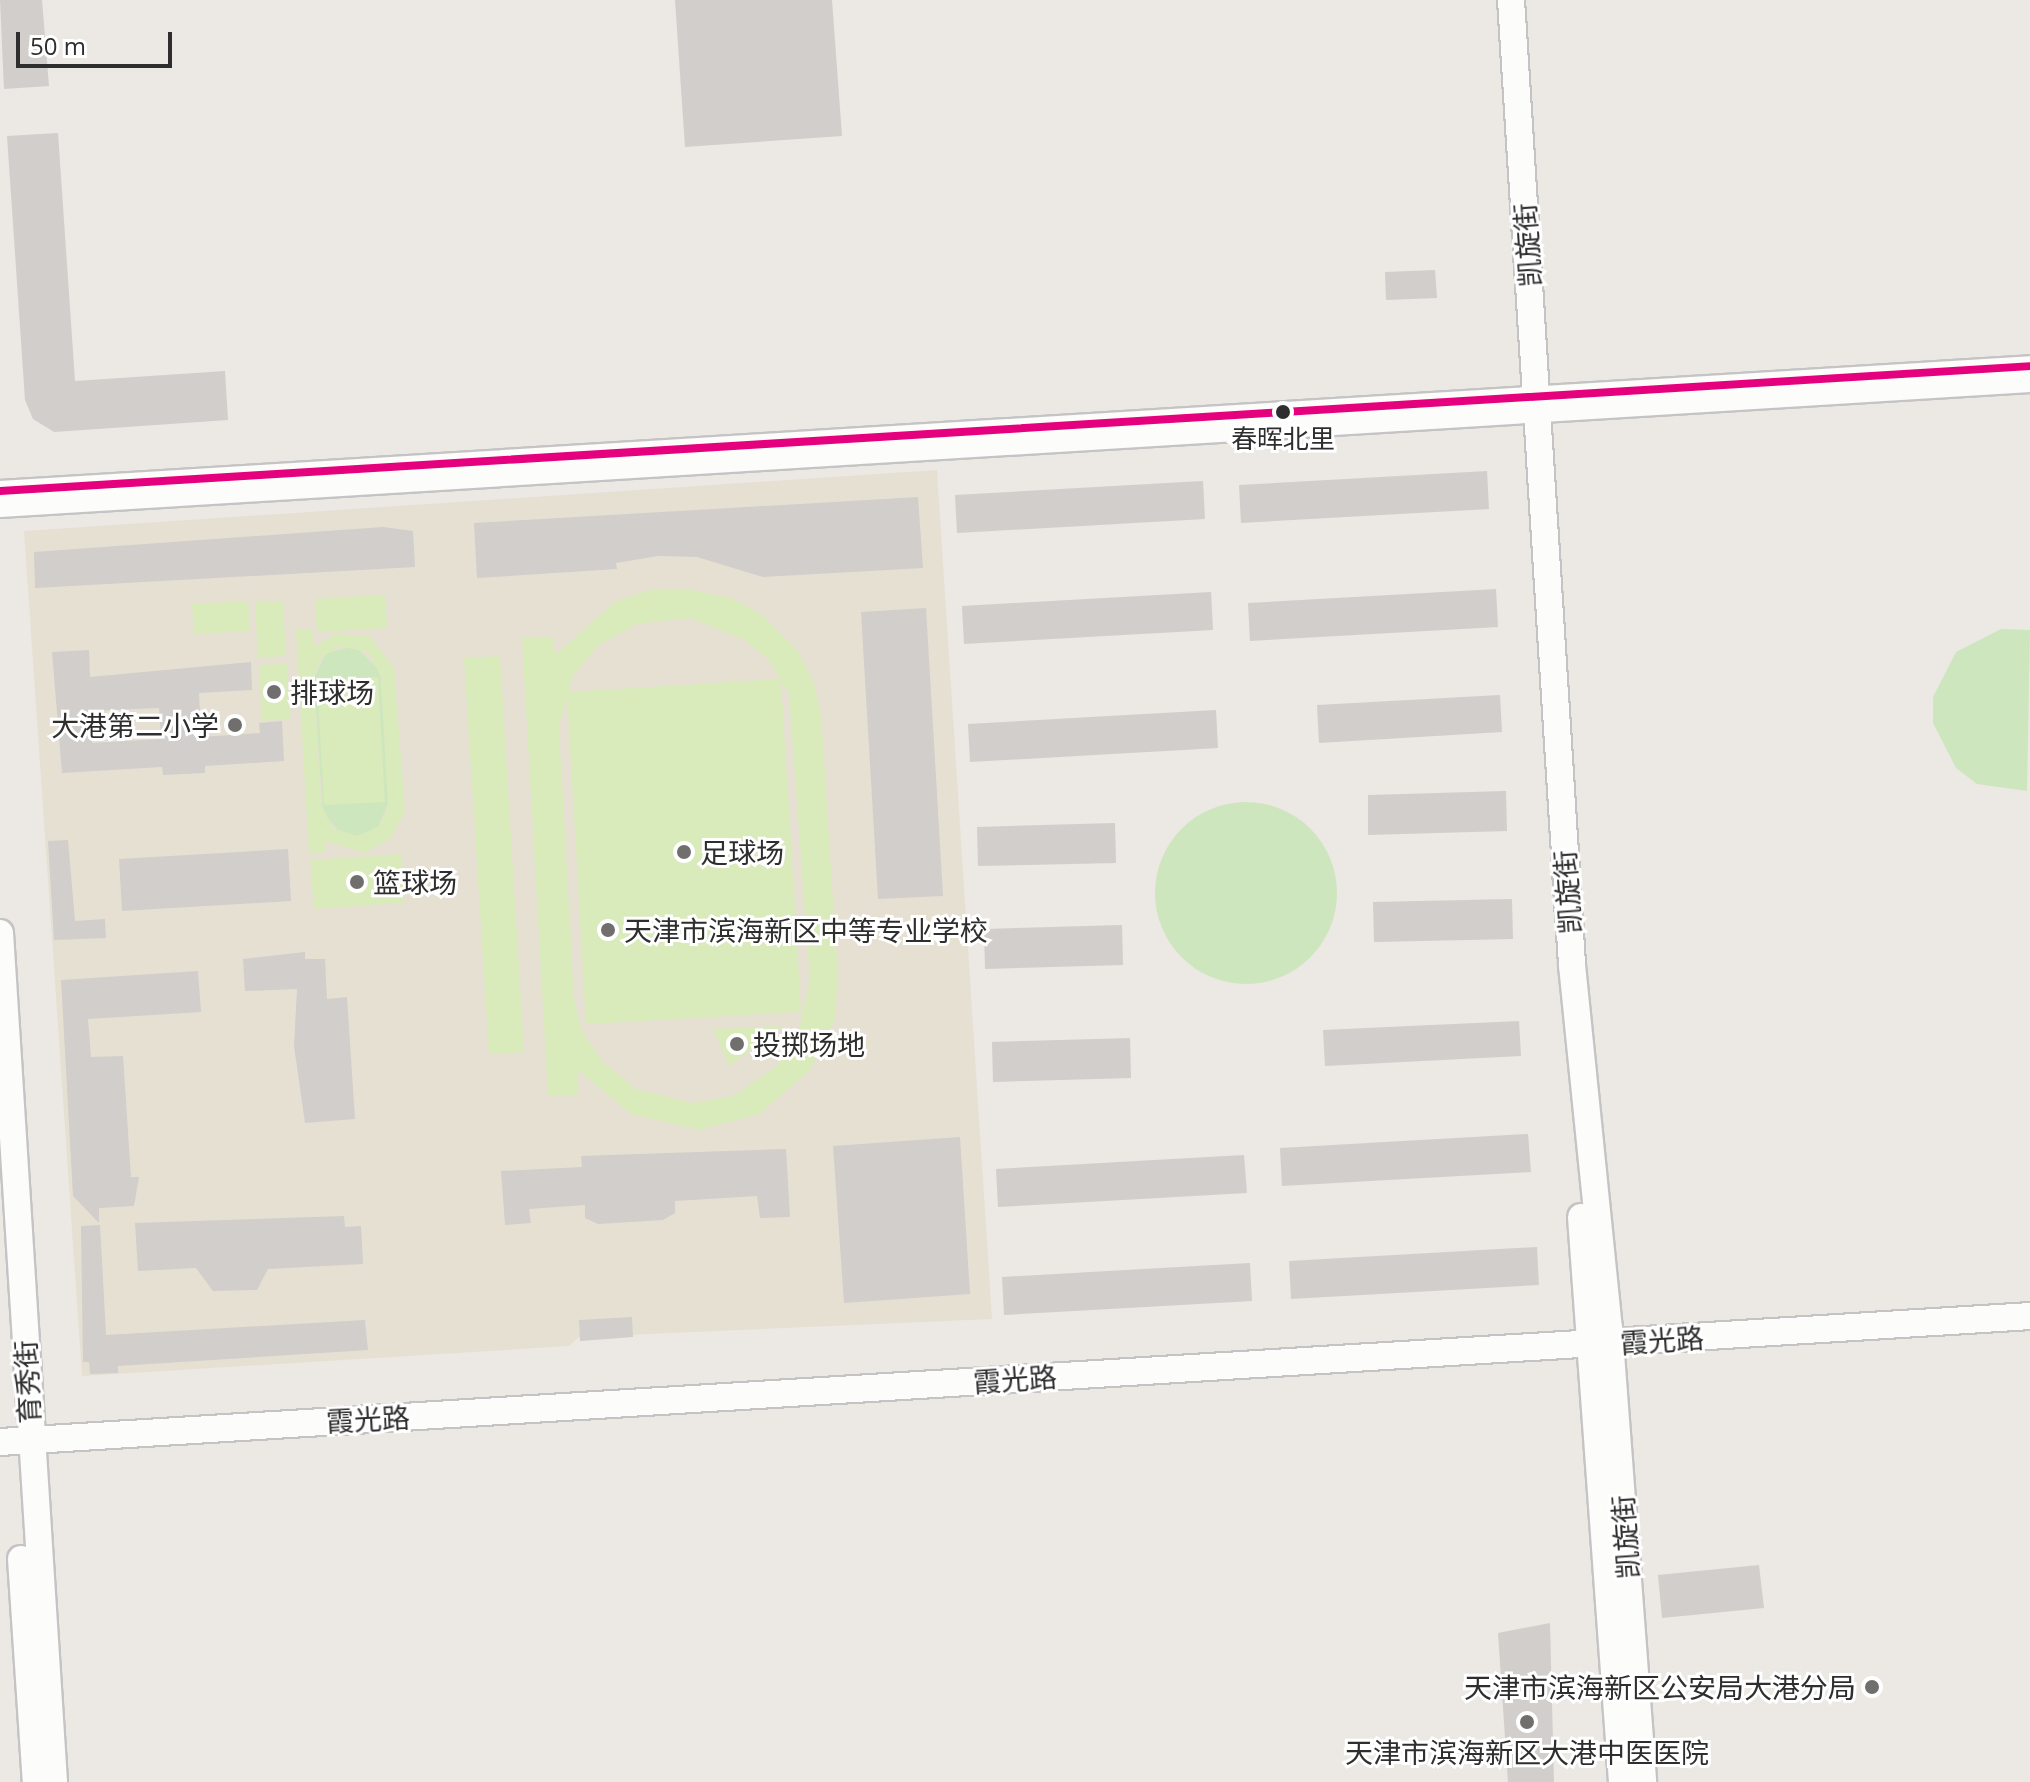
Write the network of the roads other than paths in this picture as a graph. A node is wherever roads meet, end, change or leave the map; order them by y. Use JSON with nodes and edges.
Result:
{"nodes":[{"id":1,"x":1497,"y":0,"type":"edge"},
{"id":2,"x":1511,"y":0,"type":"edge"},
{"id":3,"x":2030,"y":366,"type":"edge"},
{"id":4,"x":2030,"y":382,"type":"edge"},
{"id":5,"x":1530,"y":405,"type":"junction"},
{"id":6,"x":0,"y":491,"type":"edge"},
{"id":7,"x":0,"y":507,"type":"edge"},
{"id":8,"x":0,"y":933,"type":"edge"},
{"id":9,"x":0,"y":1176,"type":"edge"},
{"id":10,"x":2030,"y":1303,"type":"edge"},
{"id":11,"x":2030,"y":1316,"type":"edge"},
{"id":12,"x":1600,"y":1336,"type":"junction"},
{"id":13,"x":15,"y":1434,"type":"edge"},
{"id":14,"x":36,"y":1782,"type":"edge"},
{"id":15,"x":54,"y":1782,"type":"edge"},
{"id":16,"x":1622,"y":1782,"type":"edge"},
{"id":17,"x":1643,"y":1782,"type":"edge"}],
"edges":[{"from":1,"to":5,"type":"street","name":"凯旋街"},
{"from":2,"to":5,"type":"street","name":"凯旋街"},
{"from":3,"to":5,"type":"street"},
{"from":4,"to":5,"type":"street"},
{"from":5,"to":6,"type":"street"},
{"from":5,"to":7,"type":"street"},
{"from":5,"to":12,"type":"street","name":"凯旋街"},
{"from":8,"to":13,"type":"street","name":"育秀街"},
{"from":9,"to":13,"type":"street","name":"育秀街"},
{"from":10,"to":12,"type":"street","name":"霞光路"},
{"from":11,"to":12,"type":"street","name":"霞光路"},
{"from":12,"to":13,"type":"street","name":"霞光路"},
{"from":12,"to":16,"type":"street","name":"凯旋街"},
{"from":12,"to":17,"type":"street","name":"凯旋街"},
{"from":13,"to":14,"type":"street","name":"育秀街"},
{"from":13,"to":15,"type":"street","name":"育秀街"}]}
